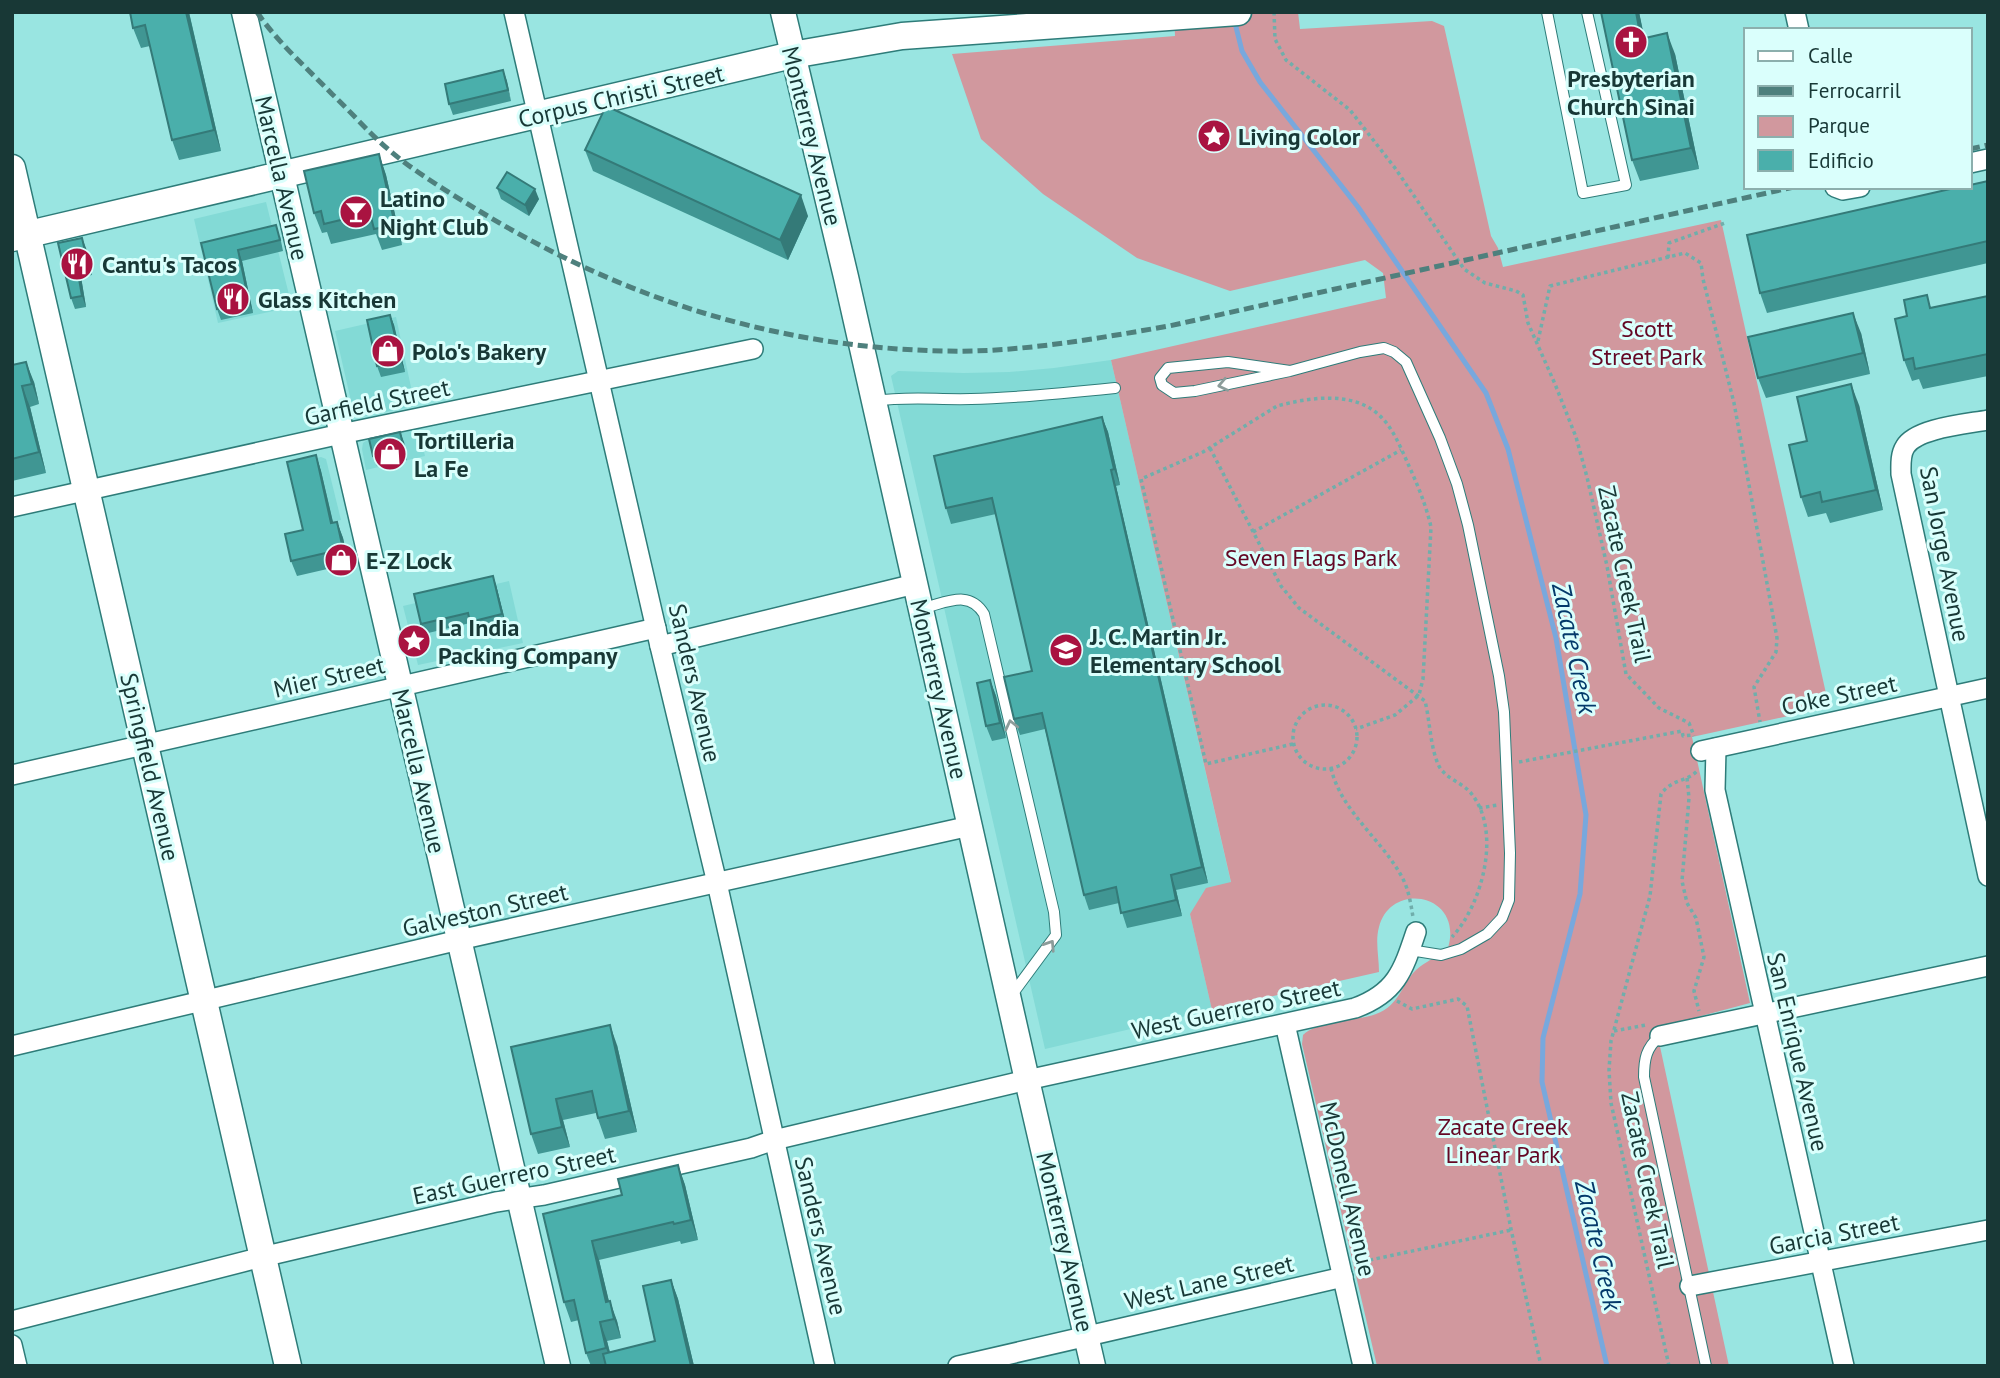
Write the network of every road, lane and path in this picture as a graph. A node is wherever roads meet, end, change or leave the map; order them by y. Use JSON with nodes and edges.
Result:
{"nodes":[{"id":1,"x":244,"y":12,"type":"edge"},
{"id":2,"x":514,"y":12,"type":"edge"},
{"id":3,"x":783,"y":12,"type":"edge"},
{"id":4,"x":1238,"y":12,"type":"edge"},
{"id":5,"x":1274,"y":12,"type":"edge"},
{"id":6,"x":1547,"y":12,"type":"edge"},
{"id":7,"x":1587,"y":12,"type":"edge"},
{"id":8,"x":792,"y":55,"type":"junction"},
{"id":9,"x":538,"y":116,"type":"junction"},
{"id":10,"x":12,"y":168,"type":"edge"},
{"id":11,"x":281,"y":176,"type":"junction"},
{"id":12,"x":1725,"y":223,"type":"dead end"},
{"id":13,"x":20,"y":237,"type":"edge"},
{"id":14,"x":1668,"y":258,"type":"junction"},
{"id":15,"x":1537,"y":343,"type":"junction"},
{"id":16,"x":752,"y":349,"type":"dead end"},
{"id":17,"x":1290,"y":371,"type":"junction"},
{"id":18,"x":600,"y":382,"type":"junction"},
{"id":19,"x":1115,"y":388,"type":"dead end"},
{"id":20,"x":874,"y":402,"type":"junction"},
{"id":21,"x":1988,"y":419,"type":"edge"},
{"id":22,"x":341,"y":435,"type":"junction"},
{"id":23,"x":1210,"y":448,"type":"junction"},
{"id":24,"x":1402,"y":450,"type":"junction"},
{"id":25,"x":86,"y":490,"type":"junction"},
{"id":26,"x":12,"y":507,"type":"edge"},
{"id":27,"x":1253,"y":532,"type":"junction"},
{"id":28,"x":915,"y":584,"type":"junction"},
{"id":29,"x":920,"y":609,"type":"junction"},
{"id":30,"x":658,"y":637,"type":"junction"},
{"id":31,"x":399,"y":686,"type":"junction"},
{"id":32,"x":1988,"y":688,"type":"edge"},
{"id":33,"x":1419,"y":695,"type":"junction"},
{"id":34,"x":1948,"y":697,"type":"junction"},
{"id":35,"x":1760,"y":722,"type":"dead end"},
{"id":36,"x":1356,"y":729,"type":"junction"},
{"id":37,"x":1293,"y":744,"type":"junction"},
{"id":38,"x":145,"y":745,"type":"junction"},
{"id":39,"x":1701,"y":748,"type":"junction"},
{"id":40,"x":1517,"y":762,"type":"dead end"},
{"id":41,"x":1331,"y":768,"type":"junction"},
{"id":42,"x":12,"y":775,"type":"edge"},
{"id":43,"x":1687,"y":778,"type":"junction"},
{"id":44,"x":970,"y":826,"type":"junction"},
{"id":45,"x":1988,"y":876,"type":"edge"},
{"id":46,"x":717,"y":883,"type":"junction"},
{"id":47,"x":1410,"y":901,"type":"dead end"},
{"id":48,"x":459,"y":940,"type":"junction"},
{"id":49,"x":1413,"y":941,"type":"joint"},
{"id":50,"x":1446,"y":944,"type":"dead end"},
{"id":51,"x":1988,"y":966,"type":"edge"},
{"id":52,"x":1388,"y":991,"type":"junction"},
{"id":53,"x":1009,"y":1000,"type":"junction"},
{"id":54,"x":204,"y":1001,"type":"junction"},
{"id":55,"x":1699,"y":1014,"type":"dead end"},
{"id":56,"x":1764,"y":1014,"type":"junction"},
{"id":57,"x":1285,"y":1024,"type":"junction"},
{"id":58,"x":1614,"y":1031,"type":"junction"},
{"id":59,"x":1653,"y":1031,"type":"junction"},
{"id":60,"x":12,"y":1046,"type":"edge"},
{"id":61,"x":1027,"y":1080,"type":"junction"},
{"id":62,"x":774,"y":1140,"type":"junction"},
{"id":63,"x":520,"y":1199,"type":"junction"},
{"id":64,"x":1511,"y":1230,"type":"junction"},
{"id":65,"x":1988,"y":1230,"type":"edge"},
{"id":66,"x":262,"y":1257,"type":"junction"},
{"id":67,"x":1820,"y":1262,"type":"junction"},
{"id":68,"x":1350,"y":1270,"type":"junction"},
{"id":69,"x":1690,"y":1286,"type":"junction"},
{"id":70,"x":12,"y":1321,"type":"edge"},
{"id":71,"x":1086,"y":1335,"type":"junction"},
{"id":72,"x":12,"y":1345,"type":"edge"},
{"id":73,"x":17,"y":1366,"type":"edge"},
{"id":74,"x":288,"y":1366,"type":"edge"},
{"id":75,"x":558,"y":1366,"type":"edge"},
{"id":76,"x":825,"y":1366,"type":"edge"},
{"id":77,"x":958,"y":1366,"type":"edge"},
{"id":78,"x":1093,"y":1366,"type":"edge"},
{"id":79,"x":1363,"y":1366,"type":"edge"},
{"id":80,"x":1541,"y":1366,"type":"edge"},
{"id":81,"x":1669,"y":1366,"type":"edge"},
{"id":82,"x":1706,"y":1366,"type":"edge"},
{"id":83,"x":1844,"y":1366,"type":"edge"}],
"edges":[{"from":1,"to":11,"type":"street","name":"Marcella Avenue"},
{"from":2,"to":9,"type":"street","name":"Sanders Avenue"},
{"from":3,"to":8,"type":"street","name":"Monterrey Avenue"},
{"from":4,"to":8,"type":"main road","name":"Corpus Christi Street"},
{"from":5,"to":15,"type":"path","name":"Zacate Creek Trail"},
{"from":6,"to":7,"type":"lane"},
{"from":8,"to":9,"type":"main road","name":"Corpus Christi Street"},
{"from":8,"to":20,"type":"street","name":"Monterrey Avenue"},
{"from":9,"to":11,"type":"main road","name":"Corpus Christi Street"},
{"from":9,"to":18,"type":"street","name":"Sanders Avenue"},
{"from":10,"to":13,"type":"main road","name":"Springfield Avenue"},
{"from":11,"to":13,"type":"main road","name":"Corpus Christi Street"},
{"from":11,"to":22,"type":"street","name":"Marcella Avenue"},
{"from":12,"to":14,"type":"path"},
{"from":13,"to":25,"type":"main road","name":"Springfield Avenue"},
{"from":14,"to":15,"type":"path"},
{"from":14,"to":35,"type":"path"},
{"from":15,"to":39,"type":"path","name":"Zacate Creek Trail"},
{"from":16,"to":18,"type":"street","name":"Garfield Street"},
{"from":17,"to":17,"type":"lane","one_way":true},
{"from":17,"to":49,"type":"lane"},
{"from":18,"to":22,"type":"street","name":"Garfield Street"},
{"from":18,"to":30,"type":"street","name":"Sanders Avenue"},
{"from":19,"to":20,"type":"lane"},
{"from":20,"to":28,"type":"street","name":"Monterrey Avenue"},
{"from":21,"to":34,"type":"street","name":"San Jorge Avenue"},
{"from":22,"to":25,"type":"street","name":"Garfield Street"},
{"from":22,"to":31,"type":"street","name":"Marcella Avenue"},
{"from":23,"to":24,"type":"path"},
{"from":23,"to":27,"type":"path"},
{"from":23,"to":37,"type":"path"},
{"from":24,"to":27,"type":"path"},
{"from":24,"to":33,"type":"path"},
{"from":25,"to":26,"type":"street","name":"Garfield Street"},
{"from":25,"to":38,"type":"main road","name":"Springfield Avenue"},
{"from":27,"to":33,"type":"path"},
{"from":28,"to":29,"type":"street","name":"Monterrey Avenue"},
{"from":28,"to":30,"type":"street","name":"Mier Street"},
{"from":29,"to":44,"type":"street","name":"Monterrey Avenue"},
{"from":53,"to":29,"type":"lane","one_way":true},
{"from":30,"to":31,"type":"street","name":"Mier Street"},
{"from":30,"to":46,"type":"street","name":"Sanders Avenue"},
{"from":31,"to":38,"type":"street","name":"Mier Street"},
{"from":31,"to":48,"type":"street","name":"Marcella Avenue"},
{"from":32,"to":34,"type":"street","name":"Coke Street"},
{"from":33,"to":36,"type":"path"},
{"from":33,"to":50,"type":"path"},
{"from":34,"to":39,"type":"street","name":"Coke Street"},
{"from":34,"to":45,"type":"street","name":"San Jorge Avenue"},
{"from":36,"to":37,"type":"path"},
{"from":36,"to":41,"type":"path"},
{"from":37,"to":41,"type":"path"},
{"from":38,"to":42,"type":"street","name":"Mier Street"},
{"from":38,"to":54,"type":"main road","name":"Springfield Avenue"},
{"from":39,"to":40,"type":"path"},
{"from":39,"to":43,"type":"path","name":"Zacate Creek Trail"},
{"from":39,"to":56,"type":"street","name":"San Enrique Avenue"},
{"from":41,"to":47,"type":"path"},
{"from":43,"to":55,"type":"path"},
{"from":43,"to":58,"type":"path","name":"Zacate Creek Trail"},
{"from":44,"to":46,"type":"street","name":"Galveston Street"},
{"from":44,"to":53,"type":"street","name":"Monterrey Avenue"},
{"from":46,"to":48,"type":"street","name":"Galveston Street"},
{"from":46,"to":62,"type":"street","name":"Sanders Avenue"},
{"from":48,"to":54,"type":"street","name":"Galveston Street"},
{"from":48,"to":63,"type":"street","name":"Marcella Avenue"},
{"from":49,"to":52,"type":"street"},
{"from":51,"to":56,"type":"street"},
{"from":52,"to":57,"type":"street","name":"West Guerrero Street"},
{"from":52,"to":64,"type":"path"},
{"from":53,"to":61,"type":"street","name":"Monterrey Avenue"},
{"from":54,"to":60,"type":"street","name":"Galveston Street"},
{"from":54,"to":66,"type":"main road","name":"Springfield Avenue"},
{"from":56,"to":59,"type":"street"},
{"from":56,"to":67,"type":"street","name":"San Enrique Avenue"},
{"from":57,"to":61,"type":"street","name":"West Guerrero Street"},
{"from":57,"to":68,"type":"street","name":"McDonell Avenue"},
{"from":58,"to":59,"type":"path"},
{"from":58,"to":81,"type":"path","name":"Zacate Creek Trail"},
{"from":59,"to":69,"type":"lane"},
{"from":61,"to":62,"type":"street","name":"East Guerrero Street"},
{"from":61,"to":71,"type":"street","name":"Monterrey Avenue"},
{"from":62,"to":63,"type":"street","name":"East Guerrero Street"},
{"from":62,"to":76,"type":"street","name":"Sanders Avenue"},
{"from":63,"to":66,"type":"street","name":"East Guerrero Street"},
{"from":63,"to":75,"type":"street","name":"Marcella Avenue"},
{"from":64,"to":68,"type":"path"},
{"from":64,"to":80,"type":"path"},
{"from":65,"to":67,"type":"street","name":"Garcia Street"},
{"from":66,"to":70,"type":"street","name":"East Guerrero Street"},
{"from":66,"to":74,"type":"main road","name":"Springfield Avenue"},
{"from":67,"to":69,"type":"street","name":"Garcia Street"},
{"from":67,"to":83,"type":"street","name":"San Enrique Avenue"},
{"from":68,"to":71,"type":"street","name":"West Lane Street"},
{"from":68,"to":79,"type":"street","name":"McDonell Avenue"},
{"from":69,"to":82,"type":"lane"},
{"from":71,"to":77,"type":"street","name":"West Lane Street"},
{"from":71,"to":78,"type":"street","name":"Monterrey Avenue"},
{"from":72,"to":73,"type":"street"}]}
